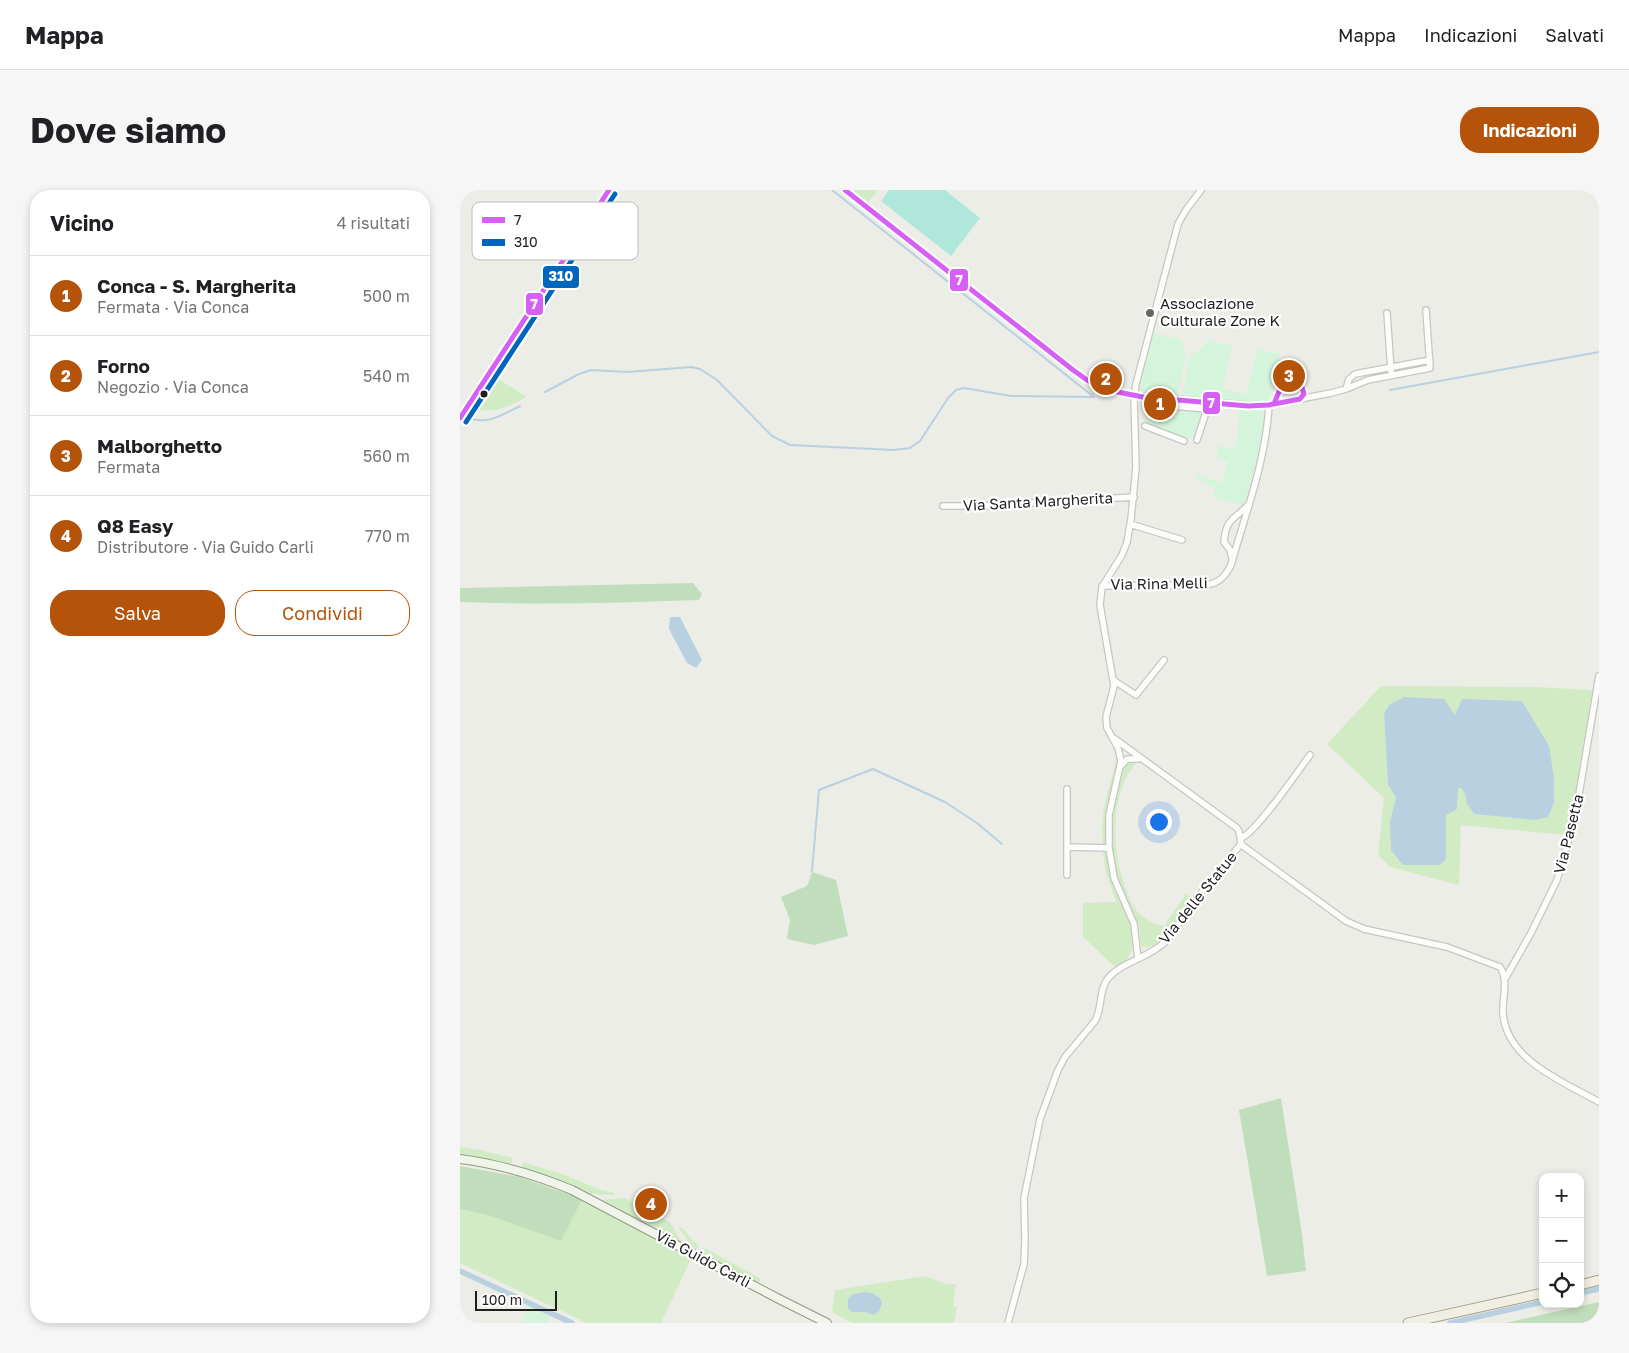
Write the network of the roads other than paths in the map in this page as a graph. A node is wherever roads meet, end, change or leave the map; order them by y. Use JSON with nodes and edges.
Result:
{"nodes":[{"id":1,"x":609,"y":190,"type":"edge"},
{"id":2,"x":845,"y":190,"type":"edge"},
{"id":3,"x":1201,"y":190,"type":"edge"},
{"id":4,"x":601,"y":202,"type":"edge"},
{"id":5,"x":564,"y":260,"type":"edge"},
{"id":6,"x":1426,"y":310,"type":"dead end"},
{"id":7,"x":1387,"y":313,"type":"dead end"},
{"id":8,"x":1430,"y":360,"type":"junction"},
{"id":9,"x":1391,"y":367,"type":"junction"},
{"id":10,"x":1391,"y":376,"type":"junction"},
{"id":11,"x":1346,"y":389,"type":"junction"},
{"id":12,"x":1134,"y":396,"type":"junction"},
{"id":13,"x":1300,"y":399,"type":"junction"},
{"id":14,"x":1159,"y":405,"type":"dead end"},
{"id":15,"x":1272,"y":405,"type":"junction"},
{"id":16,"x":1208,"y":406,"type":"junction"},
{"id":17,"x":460,"y":418,"type":"edge"},
{"id":18,"x":1145,"y":426,"type":"dead end"},
{"id":19,"x":1197,"y":440,"type":"dead end"},
{"id":20,"x":1184,"y":442,"type":"dead end"},
{"id":21,"x":1134,"y":497,"type":"junction"},
{"id":22,"x":1248,"y":504,"type":"junction"},
{"id":23,"x":943,"y":506,"type":"dead end"},
{"id":24,"x":1130,"y":524,"type":"junction"},
{"id":25,"x":1182,"y":540,"type":"dead end"},
{"id":26,"x":1233,"y":559,"type":"junction"},
{"id":27,"x":1102,"y":586,"type":"junction"},
{"id":28,"x":1164,"y":660,"type":"dead end"},
{"id":29,"x":1599,"y":676,"type":"edge"},
{"id":30,"x":1113,"y":680,"type":"junction"},
{"id":31,"x":1110,"y":734,"type":"junction"},
{"id":32,"x":1129,"y":751,"type":"junction"},
{"id":33,"x":1120,"y":755,"type":"junction"},
{"id":34,"x":1310,"y":755,"type":"dead end"},
{"id":35,"x":1127,"y":759,"type":"junction"},
{"id":36,"x":1139,"y":759,"type":"junction"},
{"id":37,"x":1121,"y":766,"type":"junction"},
{"id":38,"x":1067,"y":789,"type":"dead end"},
{"id":39,"x":1241,"y":841,"type":"junction"},
{"id":40,"x":1067,"y":847,"type":"junction"},
{"id":41,"x":1109,"y":848,"type":"junction"},
{"id":42,"x":1067,"y":875,"type":"dead end"},
{"id":43,"x":1138,"y":959,"type":"junction"},
{"id":44,"x":1505,"y":979,"type":"junction"},
{"id":45,"x":1599,"y":1102,"type":"edge"},
{"id":46,"x":460,"y":1159,"type":"edge"},
{"id":47,"x":1599,"y":1280,"type":"edge"},
{"id":48,"x":1584,"y":1284,"type":"edge"},
{"id":49,"x":1539,"y":1294,"type":"edge"},
{"id":50,"x":778,"y":1299,"type":"junction"},
{"id":51,"x":816,"y":1323,"type":"edge"},
{"id":52,"x":827,"y":1323,"type":"edge"},
{"id":53,"x":1008,"y":1323,"type":"edge"},
{"id":54,"x":1408,"y":1323,"type":"edge"}],
"edges":[{"from":1,"to":4,"type":"street"},
{"from":2,"to":12,"type":"street"},
{"from":3,"to":12,"type":"street","name":"Via Santa Margherita"},
{"from":5,"to":17,"type":"street"},
{"from":6,"to":8,"type":"street"},
{"from":7,"to":9,"type":"street"},
{"from":8,"to":9,"type":"street"},
{"from":8,"to":10,"type":"street"},
{"from":9,"to":10,"type":"street"},
{"from":9,"to":11,"type":"street"},
{"from":10,"to":11,"type":"street"},
{"from":11,"to":13,"type":"street"},
{"from":12,"to":16,"type":"street"},
{"from":12,"to":21,"type":"street","name":"Via Santa Margherita"},
{"from":13,"to":15,"type":"street"},
{"from":13,"to":15,"type":"street"},
{"from":14,"to":16,"type":"street"},
{"from":15,"to":16,"type":"street"},
{"from":15,"to":22,"type":"street"},
{"from":16,"to":19,"type":"street"},
{"from":18,"to":20,"type":"street"},
{"from":21,"to":23,"type":"street","name":"Via Santa Margherita"},
{"from":21,"to":24,"type":"street","name":"Via Santa Margherita"},
{"from":22,"to":26,"type":"street"},
{"from":22,"to":26,"type":"street"},
{"from":24,"to":25,"type":"street"},
{"from":24,"to":27,"type":"street","name":"Via Santa Margherita"},
{"from":26,"to":27,"type":"street","name":"Via Rina Melli"},
{"from":27,"to":30,"type":"street","name":"Via Santa Margherita"},
{"from":28,"to":30,"type":"street"},
{"from":29,"to":44,"type":"street","name":"Via Pasetta"},
{"from":30,"to":31,"type":"street","name":"Via Santa Margherita"},
{"from":31,"to":32,"type":"street"},
{"from":31,"to":33,"type":"street","name":"Via Santa Margherita"},
{"from":32,"to":33,"type":"street"},
{"from":32,"to":36,"type":"street"},
{"from":33,"to":35,"type":"street"},
{"from":33,"to":37,"type":"street","name":"Via Santa Margherita"},
{"from":34,"to":39,"type":"street","name":"Via delle Statue"},
{"from":35,"to":36,"type":"street"},
{"from":35,"to":37,"type":"street"},
{"from":36,"to":39,"type":"street"},
{"from":37,"to":41,"type":"street"},
{"from":38,"to":40,"type":"street"},
{"from":39,"to":43,"type":"street","name":"Via delle Statue"},
{"from":39,"to":44,"type":"street"},
{"from":40,"to":41,"type":"street"},
{"from":40,"to":42,"type":"street"},
{"from":41,"to":43,"type":"street"},
{"from":43,"to":53,"type":"street","name":"Via delle Statue"},
{"from":44,"to":45,"type":"street"},
{"from":46,"to":50,"type":"main road","name":"Via Guido Carli"},
{"from":47,"to":48,"type":"main road"},
{"from":49,"to":54,"type":"main road"},
{"from":50,"to":51,"type":"main road","name":"Via Guido Carli"},
{"from":50,"to":52,"type":"main road","name":"Via Guido Carli"}]}
